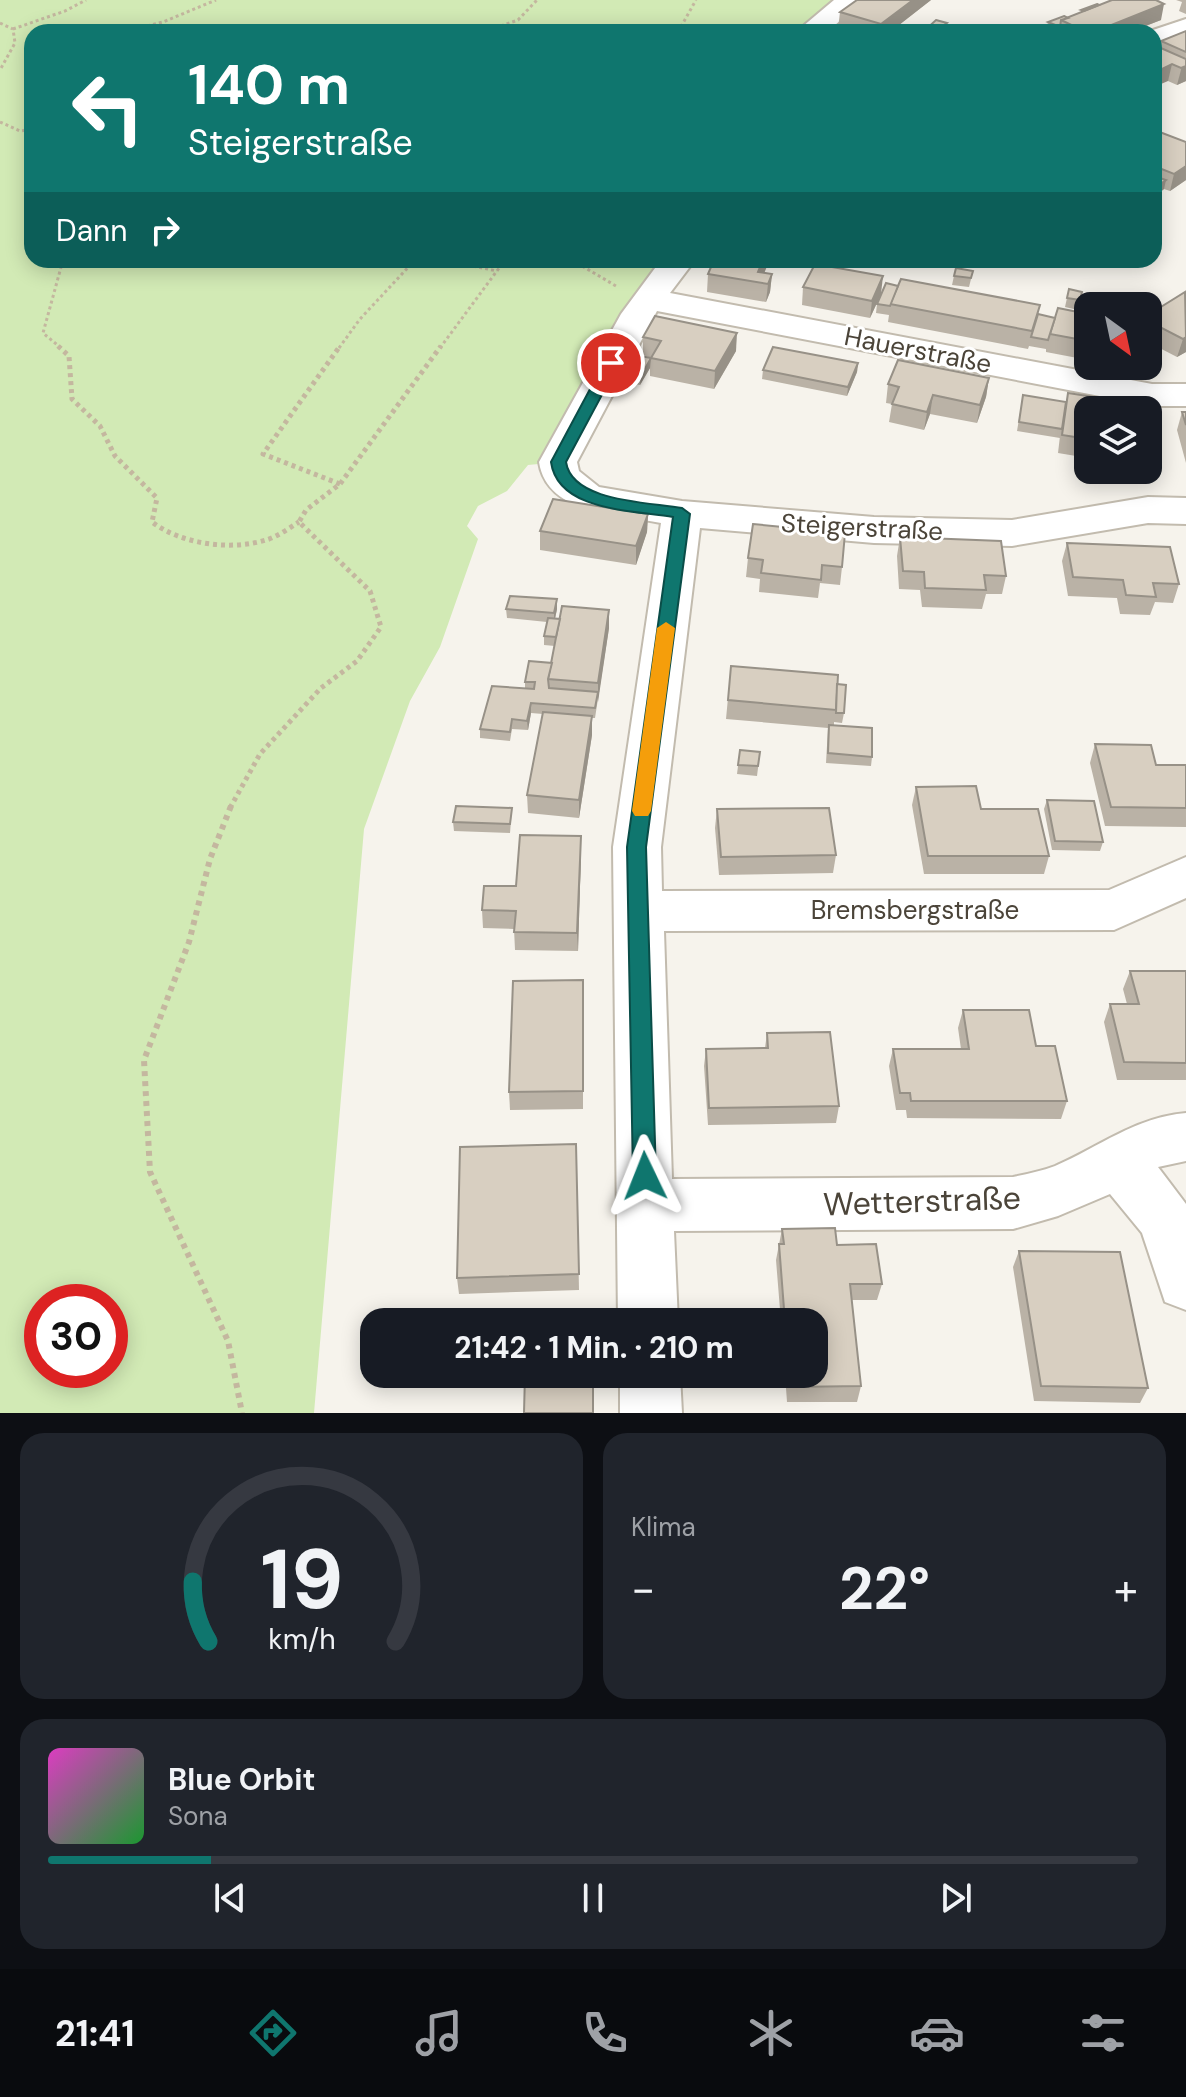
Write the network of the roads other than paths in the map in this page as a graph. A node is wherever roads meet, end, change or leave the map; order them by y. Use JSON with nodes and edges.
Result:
{"nodes":[{"id":1,"x":851,"y":0,"type":"edge"},
{"id":2,"x":820,"y":24,"type":"edge"},
{"id":3,"x":1186,"y":27,"type":"edge"},
{"id":4,"x":1162,"y":36,"type":"edge"},
{"id":5,"x":672,"y":268,"type":"edge"},
{"id":6,"x":653,"y":296,"type":"junction"},
{"id":7,"x":1186,"y":395,"type":"edge"},
{"id":8,"x":1186,"y":511,"type":"edge"},
{"id":9,"x":682,"y":514,"type":"junction"},
{"id":10,"x":1186,"y":876,"type":"edge"},
{"id":11,"x":637,"y":911,"type":"junction"},
{"id":12,"x":1186,"y":1137,"type":"edge"},
{"id":13,"x":1114,"y":1162,"type":"junction"},
{"id":14,"x":646,"y":1205,"type":"junction"},
{"id":15,"x":1186,"y":1282,"type":"edge"},
{"id":16,"x":648,"y":1308,"type":"edge"},
{"id":17,"x":650,"y":1388,"type":"edge"},
{"id":18,"x":651,"y":1413,"type":"edge"}],
"edges":[{"from":1,"to":2,"type":"street"},
{"from":3,"to":4,"type":"street"},
{"from":5,"to":6,"type":"street"},
{"from":6,"to":7,"type":"street","name":"Hauerstraße"},
{"from":6,"to":9,"type":"street","name":"Steigerstraße"},
{"from":8,"to":9,"type":"street","name":"Steigerstraße"},
{"from":9,"to":11,"type":"street"},
{"from":10,"to":11,"type":"street","name":"Bremsbergstraße"},
{"from":11,"to":14,"type":"street"},
{"from":12,"to":13,"type":"street","name":"Wetterstraße"},
{"from":13,"to":14,"type":"street","name":"Wetterstraße"},
{"from":13,"to":15,"type":"street"},
{"from":14,"to":16,"type":"street"},
{"from":17,"to":18,"type":"street"}]}
